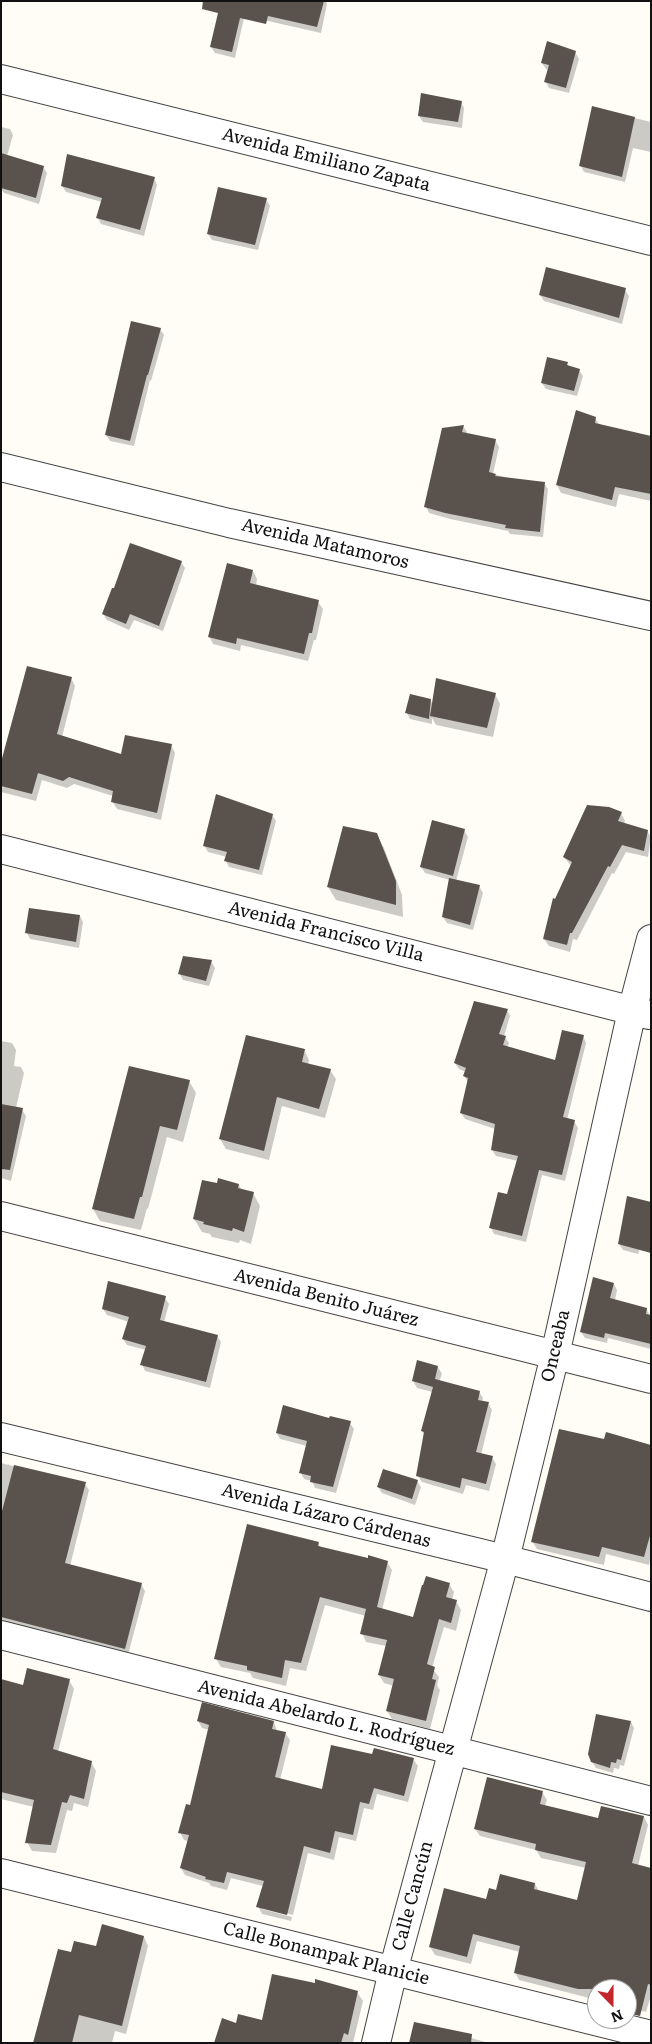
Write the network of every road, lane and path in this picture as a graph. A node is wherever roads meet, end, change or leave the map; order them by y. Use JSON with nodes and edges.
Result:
{"nodes":[{"id":1,"x":1,"y":79,"type":"edge"},
{"id":2,"x":651,"y":241,"type":"edge"},
{"id":3,"x":1,"y":467,"type":"edge"},
{"id":4,"x":651,"y":616,"type":"edge"},
{"id":5,"x":1,"y":849,"type":"edge"},
{"id":6,"x":651,"y":939,"type":"edge"},
{"id":7,"x":642,"y":1013,"type":"edge"},
{"id":8,"x":1,"y":1216,"type":"edge"},
{"id":9,"x":555,"y":1355,"type":"junction"},
{"id":10,"x":651,"y":1379,"type":"edge"},
{"id":11,"x":1,"y":1437,"type":"edge"},
{"id":12,"x":505,"y":1560,"type":"junction"},
{"id":13,"x":651,"y":1597,"type":"edge"},
{"id":14,"x":1,"y":1635,"type":"edge"},
{"id":15,"x":453,"y":1751,"type":"junction"},
{"id":16,"x":651,"y":1800,"type":"edge"},
{"id":17,"x":1,"y":1873,"type":"edge"},
{"id":18,"x":393,"y":1971,"type":"junction"},
{"id":19,"x":651,"y":2035,"type":"edge"},
{"id":20,"x":376,"y":2043,"type":"edge"}],
"edges":[{"from":1,"to":2,"type":"street","name":"Avenida Emiliano Zapata"},
{"from":3,"to":4,"type":"street","name":"Avenida Matamoros"},
{"from":5,"to":7,"type":"street","name":"Avenida Francisco Villa"},
{"from":6,"to":7,"type":"street","name":"Onceaba"},
{"from":7,"to":9,"type":"street","name":"Onceaba"},
{"from":8,"to":9,"type":"street","name":"Avenida Benito Juárez"},
{"from":9,"to":10,"type":"street","name":"Avenida Benito Juárez"},
{"from":9,"to":12,"type":"street","name":"Onceaba"},
{"from":11,"to":12,"type":"street","name":"Avenida Lázaro Cárdenas"},
{"from":12,"to":13,"type":"street","name":"Avenida Lázaro Cárdenas"},
{"from":12,"to":15,"type":"street","name":"Onceaba"},
{"from":14,"to":15,"type":"street","name":"Avenida Abelardo L. Rodríguez"},
{"from":15,"to":16,"type":"street","name":"Avenida Abelardo L. Rodríguez"},
{"from":15,"to":18,"type":"street","name":"Calle Cancún"},
{"from":17,"to":18,"type":"street","name":"Calle Bonampak Planicie"},
{"from":18,"to":19,"type":"street","name":"Calle Bonampak Planicie"},
{"from":18,"to":20,"type":"street","name":"Calle Cancún"}]}
